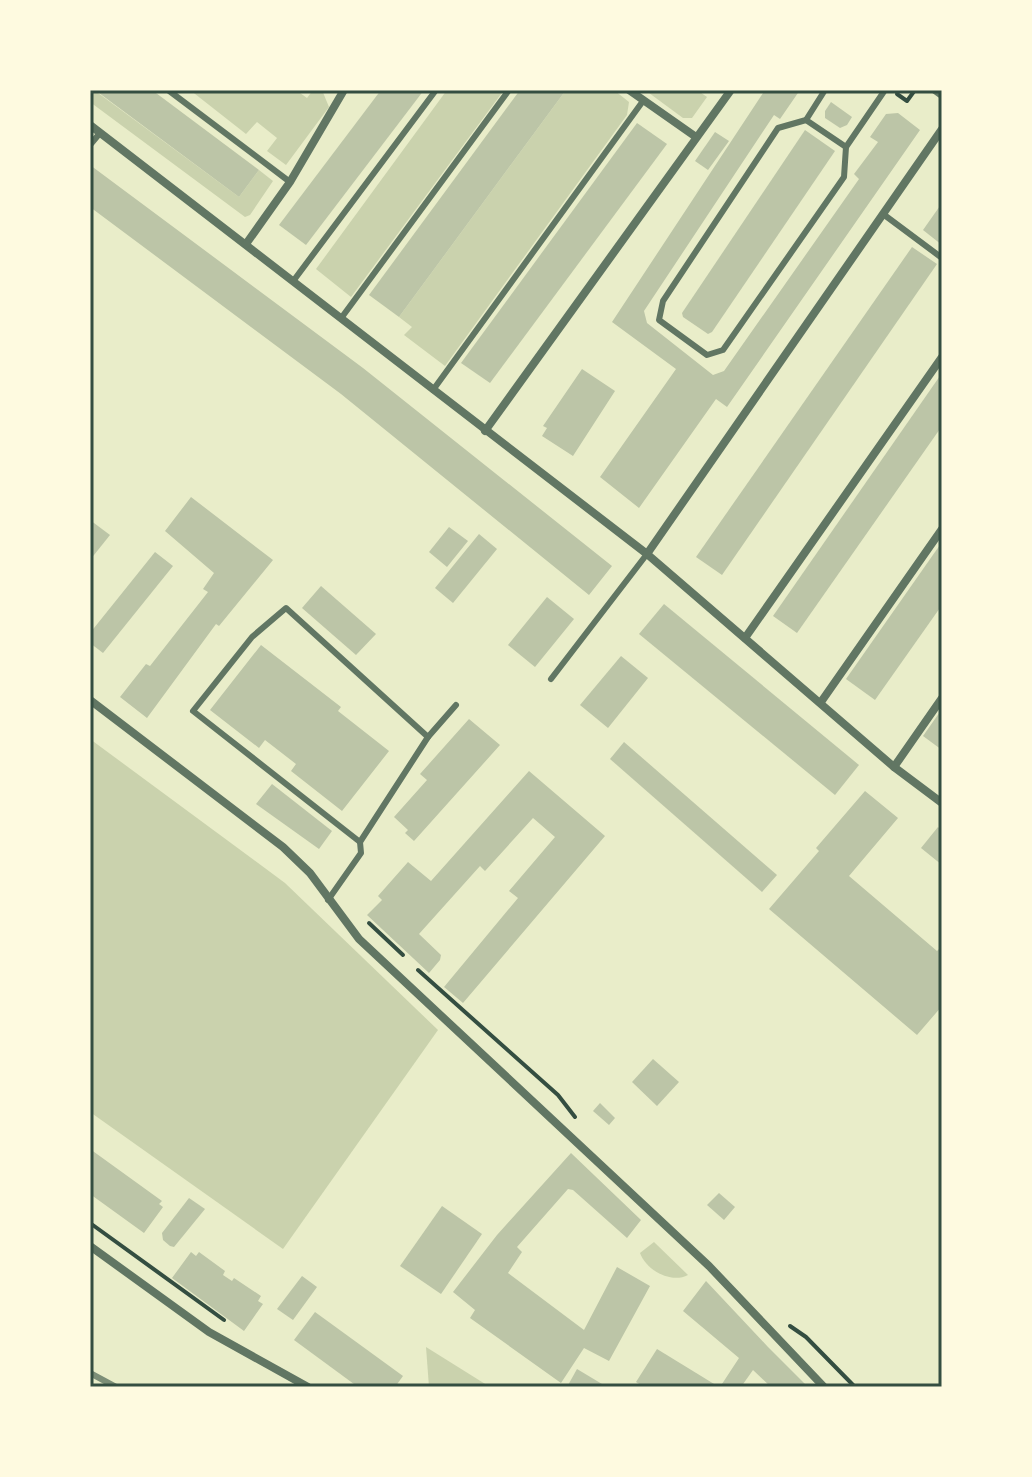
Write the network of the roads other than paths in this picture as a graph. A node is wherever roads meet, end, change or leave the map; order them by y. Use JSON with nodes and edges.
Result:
{"nodes":[{"id":1,"x":168,"y":90,"type":"edge"},
{"id":2,"x":344,"y":90,"type":"edge"},
{"id":3,"x":436,"y":90,"type":"edge"},
{"id":4,"x":509,"y":90,"type":"edge"},
{"id":5,"x":629,"y":90,"type":"edge"},
{"id":6,"x":731,"y":90,"type":"edge"},
{"id":7,"x":825,"y":90,"type":"edge"},
{"id":8,"x":885,"y":90,"type":"edge"},
{"id":9,"x":935,"y":90,"type":"edge"},
{"id":10,"x":942,"y":95,"type":"edge"},
{"id":11,"x":643,"y":101,"type":"junction"},
{"id":12,"x":806,"y":120,"type":"junction"},
{"id":13,"x":90,"y":125,"type":"edge"},
{"id":14,"x":942,"y":129,"type":"edge"},
{"id":15,"x":100,"y":133,"type":"junction"},
{"id":16,"x":696,"y":137,"type":"junction"},
{"id":17,"x":90,"y":145,"type":"edge"},
{"id":18,"x":846,"y":147,"type":"junction"},
{"id":19,"x":290,"y":182,"type":"junction"},
{"id":20,"x":883,"y":214,"type":"junction"},
{"id":21,"x":246,"y":244,"type":"junction"},
{"id":22,"x":942,"y":258,"type":"edge"},
{"id":23,"x":294,"y":280,"type":"junction"},
{"id":24,"x":342,"y":317,"type":"junction"},
{"id":25,"x":942,"y":357,"type":"edge"},
{"id":26,"x":433,"y":390,"type":"junction"},
{"id":27,"x":485,"y":431,"type":"junction"},
{"id":28,"x":942,"y":529,"type":"edge"},
{"id":29,"x":647,"y":554,"type":"junction"},
{"id":30,"x":745,"y":638,"type":"junction"},
{"id":31,"x":551,"y":679,"type":"dead end"},
{"id":32,"x":942,"y":698,"type":"edge"},
{"id":33,"x":90,"y":700,"type":"edge"},
{"id":34,"x":821,"y":702,"type":"junction"},
{"id":35,"x":456,"y":705,"type":"dead end"},
{"id":36,"x":428,"y":737,"type":"junction"},
{"id":37,"x":894,"y":767,"type":"junction"},
{"id":38,"x":942,"y":803,"type":"edge"},
{"id":39,"x":360,"y":842,"type":"junction"},
{"id":40,"x":328,"y":900,"type":"junction"},
{"id":41,"x":90,"y":1246,"type":"edge"},
{"id":42,"x":308,"y":1387,"type":"edge"},
{"id":43,"x":824,"y":1387,"type":"edge"}],
"edges":[{"from":1,"to":19,"type":"lane"},
{"from":2,"to":19,"type":"street"},
{"from":3,"to":23,"type":"lane"},
{"from":4,"to":24,"type":"lane"},
{"from":5,"to":11,"type":"street"},
{"from":6,"to":16,"type":"street"},
{"from":7,"to":12,"type":"lane"},
{"from":8,"to":18,"type":"lane"},
{"from":9,"to":10,"type":"street"},
{"from":11,"to":16,"type":"street"},
{"from":11,"to":26,"type":"lane"},
{"from":12,"to":18,"type":"lane"},
{"from":12,"to":18,"type":"lane"},
{"from":13,"to":15,"type":"street"},
{"from":14,"to":20,"type":"street"},
{"from":15,"to":17,"type":"lane"},
{"from":15,"to":21,"type":"street"},
{"from":16,"to":27,"type":"street"},
{"from":19,"to":21,"type":"street"},
{"from":20,"to":22,"type":"lane"},
{"from":20,"to":29,"type":"street"},
{"from":21,"to":23,"type":"street"},
{"from":23,"to":24,"type":"street"},
{"from":24,"to":26,"type":"street"},
{"from":25,"to":30,"type":"street"},
{"from":26,"to":27,"type":"street"},
{"from":27,"to":29,"type":"street"},
{"from":28,"to":34,"type":"street"},
{"from":29,"to":30,"type":"street"},
{"from":29,"to":31,"type":"lane"},
{"from":30,"to":34,"type":"street"},
{"from":32,"to":37,"type":"street"},
{"from":33,"to":40,"type":"street"},
{"from":34,"to":37,"type":"street"},
{"from":35,"to":36,"type":"lane"},
{"from":36,"to":39,"type":"lane"},
{"from":36,"to":39,"type":"lane"},
{"from":37,"to":38,"type":"street"},
{"from":39,"to":40,"type":"lane"},
{"from":40,"to":43,"type":"street"},
{"from":41,"to":42,"type":"street"}]}
